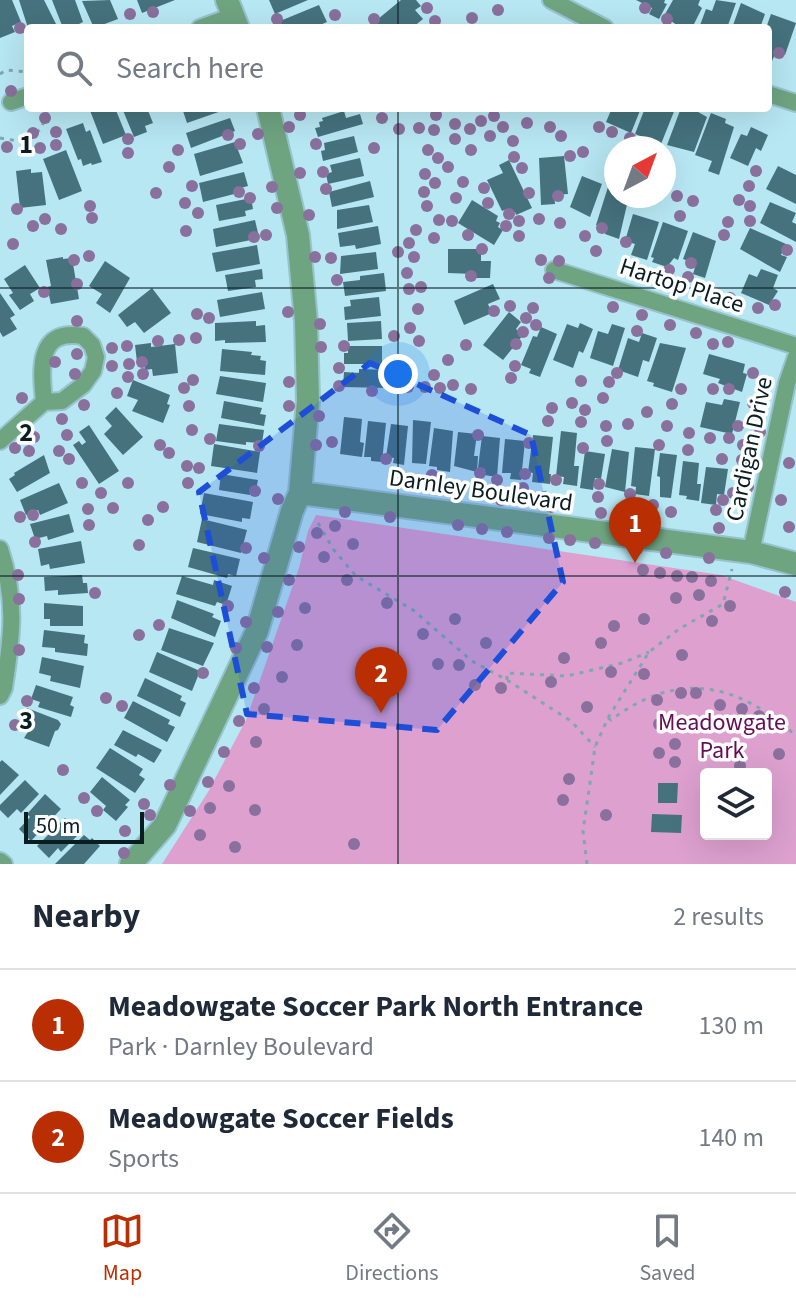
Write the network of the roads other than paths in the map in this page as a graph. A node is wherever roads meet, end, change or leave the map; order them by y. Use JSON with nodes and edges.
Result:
{"nodes":[{"id":1,"x":551,"y":0,"type":"edge"},
{"id":2,"x":232,"y":15,"type":"edge"},
{"id":3,"x":210,"y":24,"type":"edge"},
{"id":4,"x":597,"y":24,"type":"edge"},
{"id":5,"x":772,"y":95,"type":"edge"},
{"id":6,"x":24,"y":97,"type":"edge"},
{"id":7,"x":11,"y":102,"type":"dead end"},
{"id":8,"x":796,"y":103,"type":"edge"},
{"id":9,"x":269,"y":112,"type":"edge"},
{"id":10,"x":554,"y":270,"type":"dead end"},
{"id":11,"x":796,"y":346,"type":"edge"},
{"id":12,"x":796,"y":357,"type":"edge"},
{"id":13,"x":44,"y":402,"type":"dead end"},
{"id":14,"x":0,"y":441,"type":"edge"},
{"id":15,"x":300,"y":493,"type":"junction"},
{"id":16,"x":0,"y":549,"type":"edge"},
{"id":17,"x":751,"y":552,"type":"junction"},
{"id":18,"x":796,"y":564,"type":"edge"},
{"id":19,"x":0,"y":696,"type":"edge"},
{"id":20,"x":131,"y":864,"type":"edge"}],
"edges":[{"from":1,"to":4,"type":"street"},
{"from":2,"to":3,"type":"street"},
{"from":5,"to":8,"type":"street"},
{"from":6,"to":7,"type":"street"},
{"from":9,"to":15,"type":"street"},
{"from":10,"to":11,"type":"street","name":"Hartop Place"},
{"from":12,"to":17,"type":"street","name":"Cardigan Drive"},
{"from":13,"to":14,"type":"street"},
{"from":15,"to":17,"type":"street","name":"Darnley Boulevard"},
{"from":15,"to":20,"type":"street"},
{"from":16,"to":19,"type":"street"},
{"from":17,"to":18,"type":"street","name":"Darnley Boulevard"}]}
